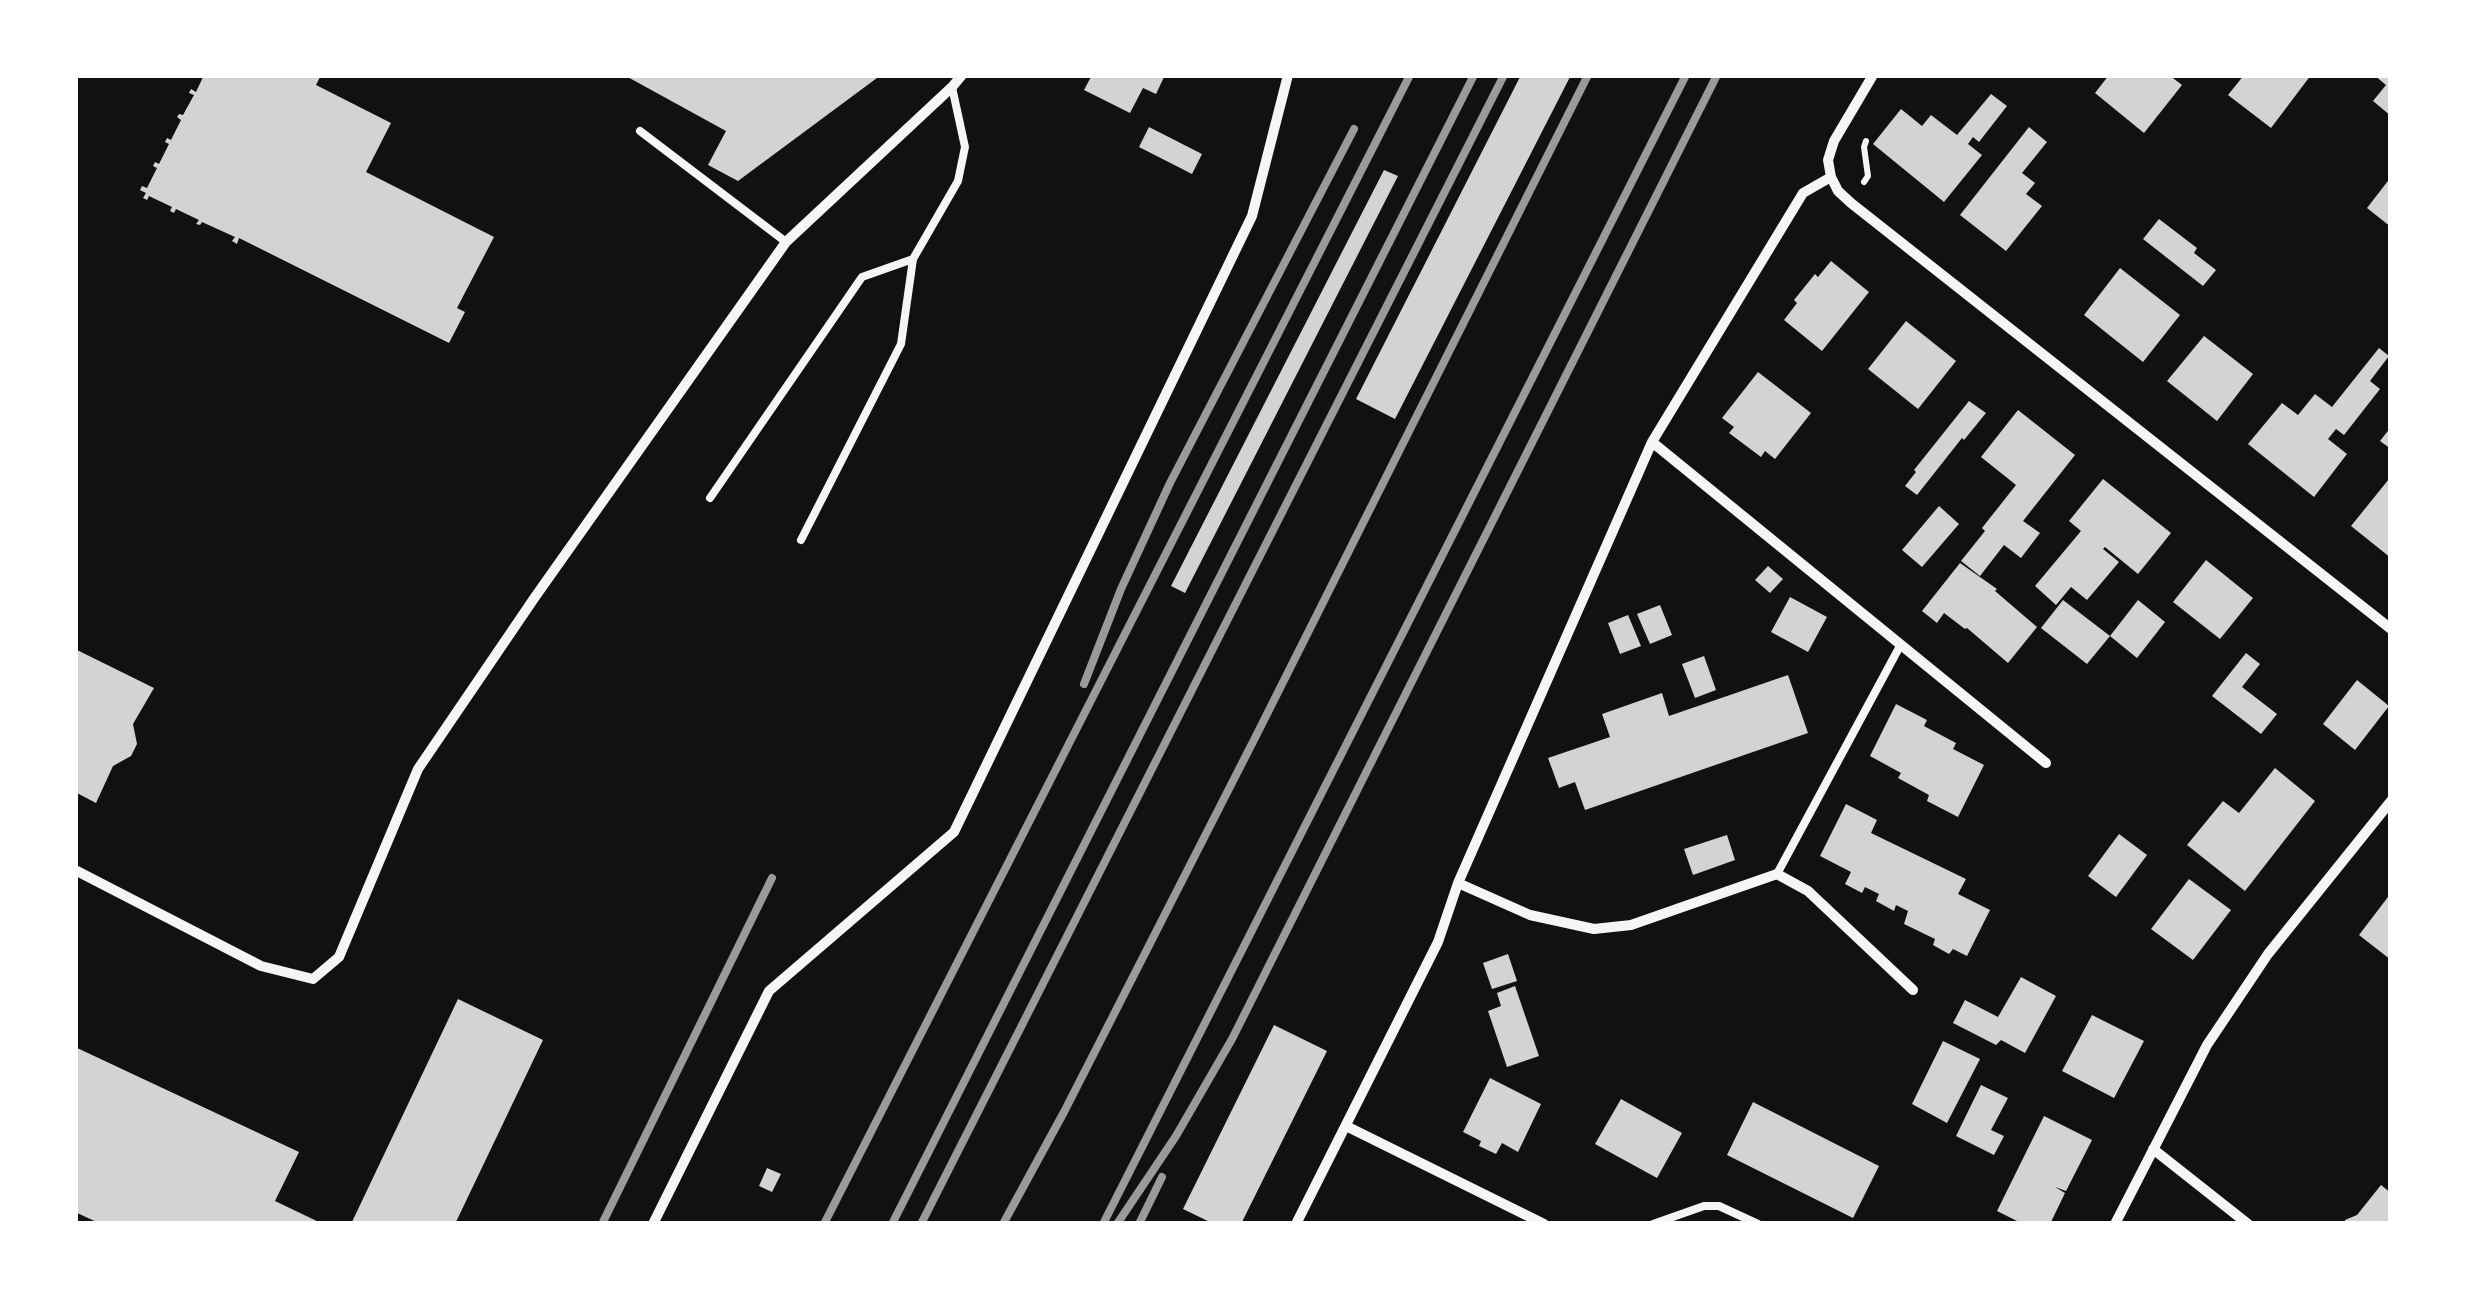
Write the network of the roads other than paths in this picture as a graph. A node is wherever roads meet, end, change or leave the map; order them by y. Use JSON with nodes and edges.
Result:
{"nodes":[{"id":1,"x":962,"y":75,"type":"edge"},
{"id":2,"x":1288,"y":75,"type":"edge"},
{"id":3,"x":1873,"y":75,"type":"edge"},
{"id":4,"x":952,"y":87,"type":"junction"},
{"id":5,"x":640,"y":131,"type":"dead end"},
{"id":6,"x":1831,"y":176,"type":"junction"},
{"id":7,"x":786,"y":242,"type":"junction"},
{"id":8,"x":912,"y":258,"type":"junction"},
{"id":9,"x":1652,"y":442,"type":"junction"},
{"id":10,"x":710,"y":498,"type":"dead end"},
{"id":11,"x":801,"y":540,"type":"dead end"},
{"id":12,"x":2391,"y":629,"type":"edge"},
{"id":13,"x":1900,"y":646,"type":"junction"},
{"id":14,"x":2046,"y":763,"type":"dead end"},
{"id":15,"x":2391,"y":801,"type":"edge"},
{"id":16,"x":75,"y":870,"type":"edge"},
{"id":17,"x":1777,"y":874,"type":"junction"},
{"id":18,"x":1458,"y":883,"type":"junction"},
{"id":19,"x":1913,"y":990,"type":"dead end"},
{"id":20,"x":1346,"y":1126,"type":"junction"},
{"id":21,"x":2153,"y":1149,"type":"junction"},
{"id":22,"x":653,"y":1224,"type":"edge"},
{"id":23,"x":1296,"y":1224,"type":"edge"},
{"id":24,"x":1544,"y":1224,"type":"edge"},
{"id":25,"x":1653,"y":1224,"type":"edge"},
{"id":26,"x":1758,"y":1224,"type":"edge"},
{"id":27,"x":2115,"y":1224,"type":"edge"},
{"id":28,"x":2248,"y":1224,"type":"edge"}],
"edges":[{"from":1,"to":4,"type":"street"},
{"from":2,"to":22,"type":"street"},
{"from":3,"to":6,"type":"street"},
{"from":4,"to":7,"type":"street"},
{"from":4,"to":8,"type":"lane"},
{"from":5,"to":7,"type":"lane"},
{"from":6,"to":9,"type":"street"},
{"from":6,"to":12,"type":"street"},
{"from":7,"to":16,"type":"street"},
{"from":8,"to":10,"type":"lane"},
{"from":8,"to":11,"type":"lane"},
{"from":9,"to":13,"type":"street"},
{"from":9,"to":18,"type":"street"},
{"from":13,"to":14,"type":"street"},
{"from":13,"to":17,"type":"lane"},
{"from":15,"to":21,"type":"street"},
{"from":17,"to":18,"type":"street"},
{"from":17,"to":19,"type":"street"},
{"from":18,"to":20,"type":"street"},
{"from":20,"to":23,"type":"street"},
{"from":20,"to":24,"type":"street"},
{"from":21,"to":27,"type":"street"},
{"from":21,"to":28,"type":"street"},
{"from":25,"to":26,"type":"lane"}]}
